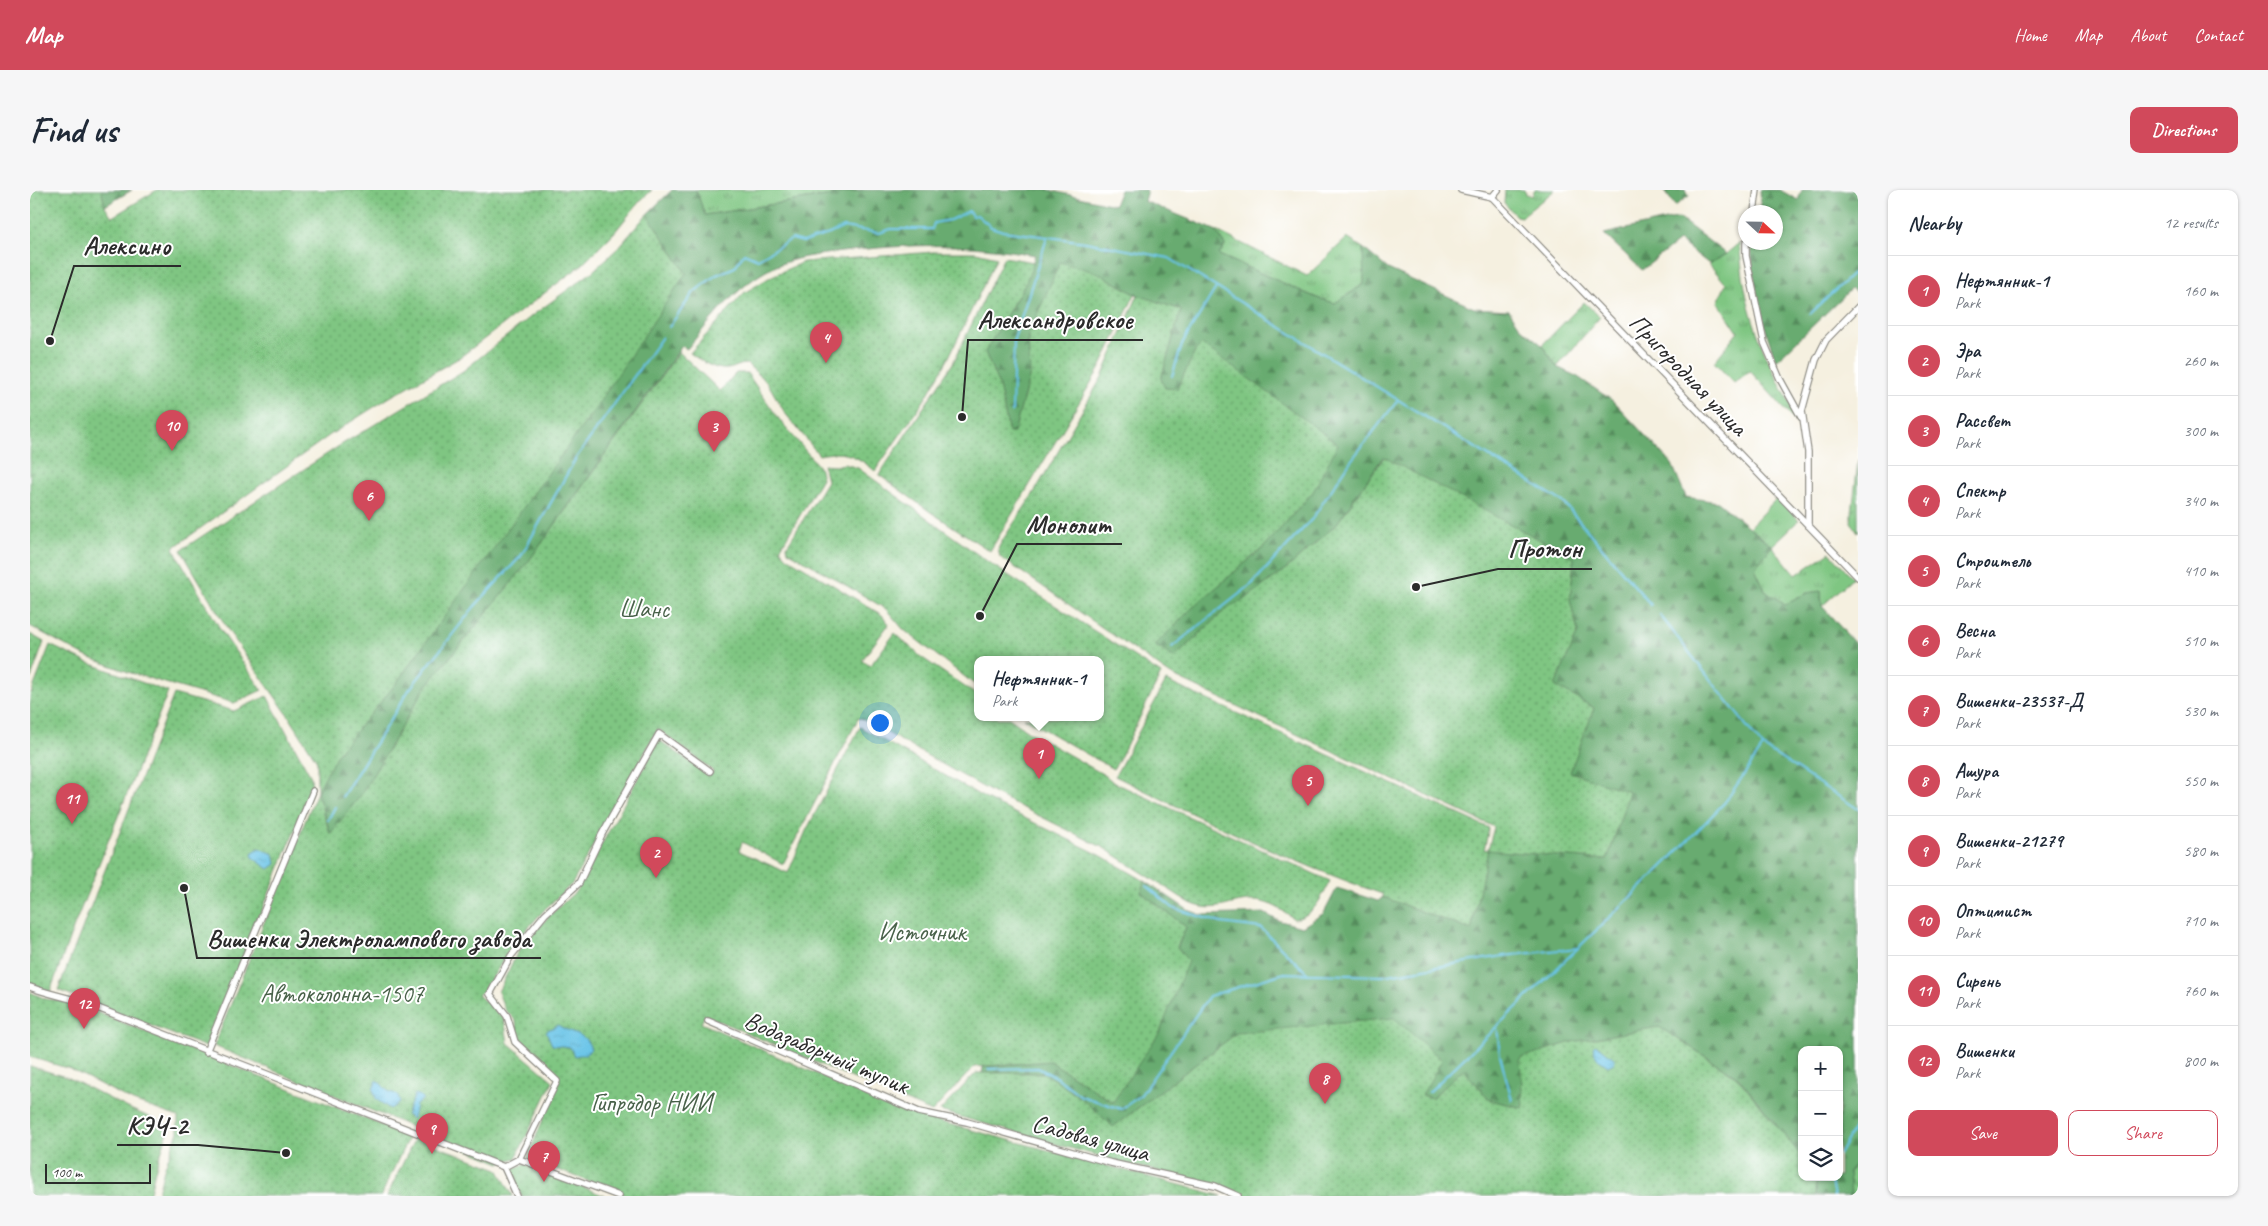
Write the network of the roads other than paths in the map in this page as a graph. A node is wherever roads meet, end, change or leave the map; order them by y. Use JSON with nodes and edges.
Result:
{"nodes":[{"id":1,"x":1461,"y":190,"type":"edge"},
{"id":2,"x":1498,"y":190,"type":"edge"},
{"id":3,"x":1757,"y":190,"type":"edge"},
{"id":4,"x":1492,"y":197,"type":"junction"},
{"id":5,"x":1755,"y":205,"type":"edge"},
{"id":6,"x":1747,"y":250,"type":"edge"},
{"id":7,"x":1858,"y":307,"type":"edge"},
{"id":8,"x":1802,"y":419,"type":"junction"},
{"id":9,"x":1808,"y":525,"type":"junction"},
{"id":10,"x":1858,"y":577,"type":"edge"},
{"id":11,"x":710,"y":771,"type":"dead end"},
{"id":12,"x":312,"y":790,"type":"dead end"},
{"id":13,"x":30,"y":987,"type":"edge"},
{"id":14,"x":708,"y":1021,"type":"dead end"},
{"id":15,"x":206,"y":1052,"type":"junction"},
{"id":16,"x":933,"y":1116,"type":"joint"},
{"id":17,"x":519,"y":1159,"type":"junction"},
{"id":18,"x":504,"y":1167,"type":"junction"},
{"id":19,"x":517,"y":1196,"type":"edge"},
{"id":20,"x":619,"y":1196,"type":"edge"},
{"id":21,"x":1238,"y":1196,"type":"edge"}],
"edges":[{"from":1,"to":4,"type":"street"},
{"from":2,"to":4,"type":"street"},
{"from":3,"to":5,"type":"street"},
{"from":4,"to":9,"type":"street","name":"Пригородная улица"},
{"from":6,"to":8,"type":"street"},
{"from":7,"to":8,"type":"street"},
{"from":8,"to":9,"type":"street"},
{"from":9,"to":10,"type":"street","name":"Пригородная улица"},
{"from":11,"to":17,"type":"street"},
{"from":12,"to":15,"type":"street"},
{"from":13,"to":15,"type":"street"},
{"from":14,"to":16,"type":"street","name":"Водазаборный тупик"},
{"from":15,"to":18,"type":"street"},
{"from":16,"to":21,"type":"street","name":"Садовая улица"},
{"from":17,"to":18,"type":"street"},
{"from":17,"to":20,"type":"street"},
{"from":18,"to":19,"type":"street"}]}
